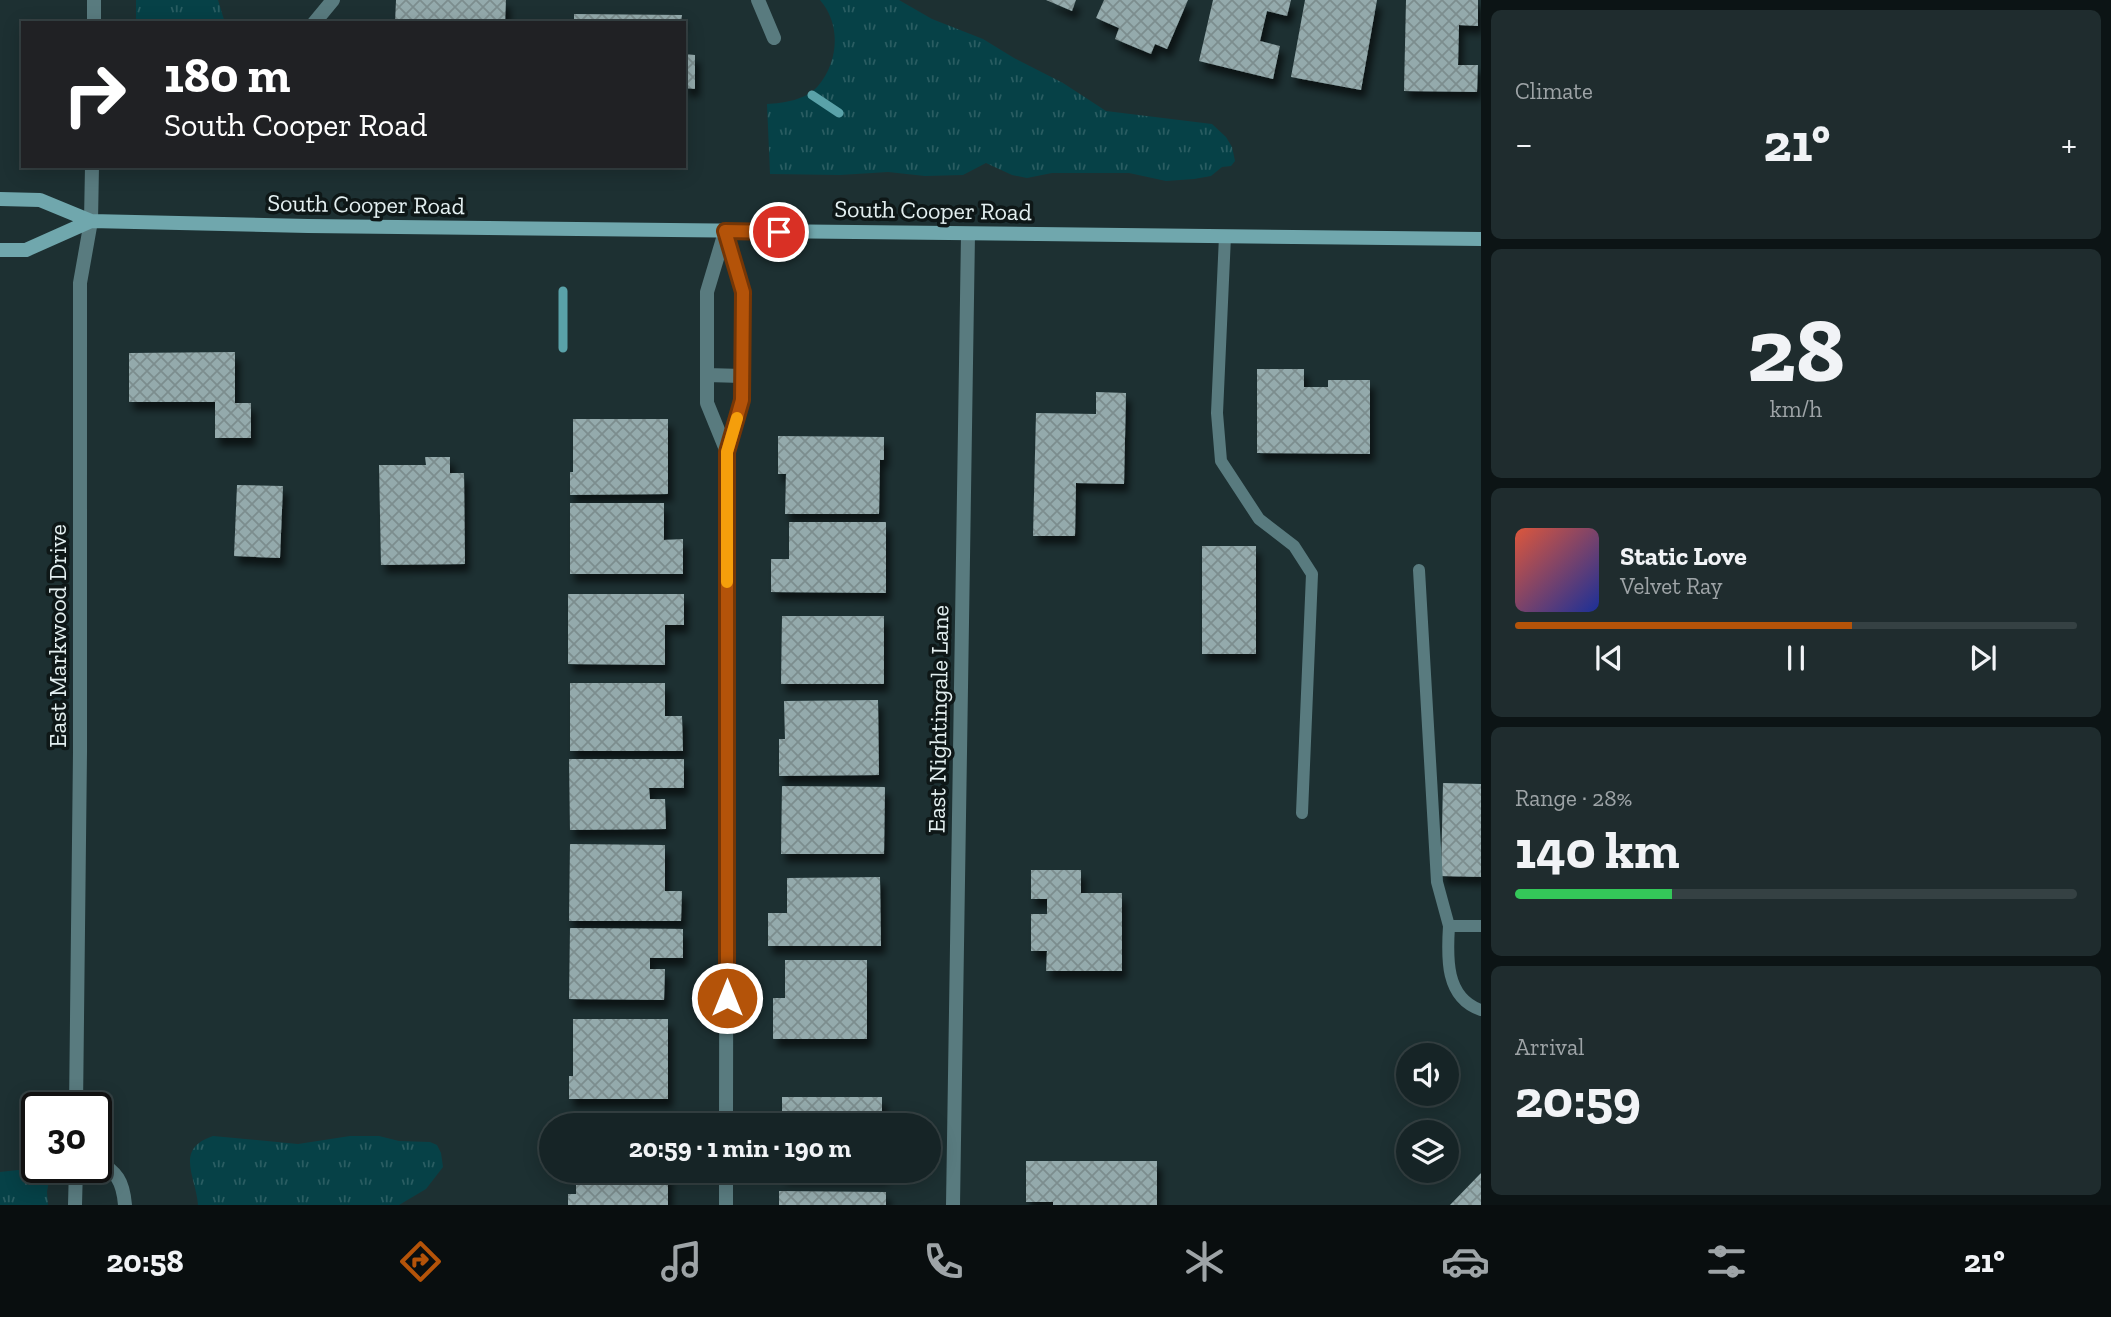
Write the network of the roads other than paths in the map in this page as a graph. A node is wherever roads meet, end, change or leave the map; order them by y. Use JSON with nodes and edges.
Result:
{"nodes":[{"id":1,"x":94,"y":0,"type":"edge"},
{"id":2,"x":333,"y":0,"type":"edge"},
{"id":3,"x":758,"y":0,"type":"edge"},
{"id":4,"x":94,"y":21,"type":"edge"},
{"id":5,"x":316,"y":21,"type":"edge"},
{"id":6,"x":774,"y":38,"type":"dead end"},
{"id":7,"x":92,"y":168,"type":"edge"},
{"id":8,"x":0,"y":199,"type":"edge"},
{"id":9,"x":91,"y":222,"type":"junction"},
{"id":10,"x":725,"y":231,"type":"junction"},
{"id":11,"x":968,"y":234,"type":"junction"},
{"id":12,"x":1225,"y":236,"type":"junction"},
{"id":13,"x":1481,"y":239,"type":"edge"},
{"id":14,"x":0,"y":250,"type":"edge"},
{"id":15,"x":707,"y":375,"type":"junction"},
{"id":16,"x":743,"y":376,"type":"junction"},
{"id":17,"x":727,"y":452,"type":"junction"},
{"id":18,"x":1419,"y":570,"type":"dead end"},
{"id":19,"x":1302,"y":813,"type":"dead end"},
{"id":20,"x":1449,"y":926,"type":"junction"},
{"id":21,"x":1481,"y":926,"type":"edge"},
{"id":22,"x":1481,"y":1010,"type":"edge"},
{"id":23,"x":76,"y":1092,"type":"edge"},
{"id":24,"x":726,"y":1113,"type":"edge"},
{"id":25,"x":112,"y":1172,"type":"edge"},
{"id":26,"x":76,"y":1183,"type":"edge"},
{"id":27,"x":726,"y":1183,"type":"edge"},
{"id":28,"x":75,"y":1205,"type":"edge"},
{"id":29,"x":125,"y":1205,"type":"edge"},
{"id":30,"x":726,"y":1205,"type":"edge"},
{"id":31,"x":953,"y":1205,"type":"edge"}],
"edges":[{"from":1,"to":4,"type":"street"},
{"from":2,"to":5,"type":"street"},
{"from":3,"to":6,"type":"street"},
{"from":7,"to":9,"type":"street","name":"East Markwood Drive"},
{"from":8,"to":9,"type":"main road","name":"South Cooper Road"},
{"from":9,"to":10,"type":"main road","name":"South Cooper Road"},
{"from":9,"to":14,"type":"main road","name":"South Cooper Road"},
{"from":9,"to":23,"type":"street","name":"East Markwood Drive"},
{"from":10,"to":11,"type":"main road","name":"South Cooper Road"},
{"from":10,"to":15,"type":"street"},
{"from":10,"to":16,"type":"street"},
{"from":11,"to":12,"type":"main road","name":"South Cooper Road"},
{"from":11,"to":31,"type":"street","name":"East Nightingale Lane"},
{"from":12,"to":13,"type":"main road","name":"South Cooper Road"},
{"from":12,"to":19,"type":"lane"},
{"from":15,"to":16,"type":"street"},
{"from":15,"to":17,"type":"street"},
{"from":16,"to":17,"type":"street"},
{"from":17,"to":24,"type":"street"},
{"from":18,"to":20,"type":"lane"},
{"from":20,"to":21,"type":"lane"},
{"from":20,"to":22,"type":"lane"},
{"from":25,"to":29,"type":"street"},
{"from":26,"to":28,"type":"street"},
{"from":27,"to":30,"type":"street"}]}
